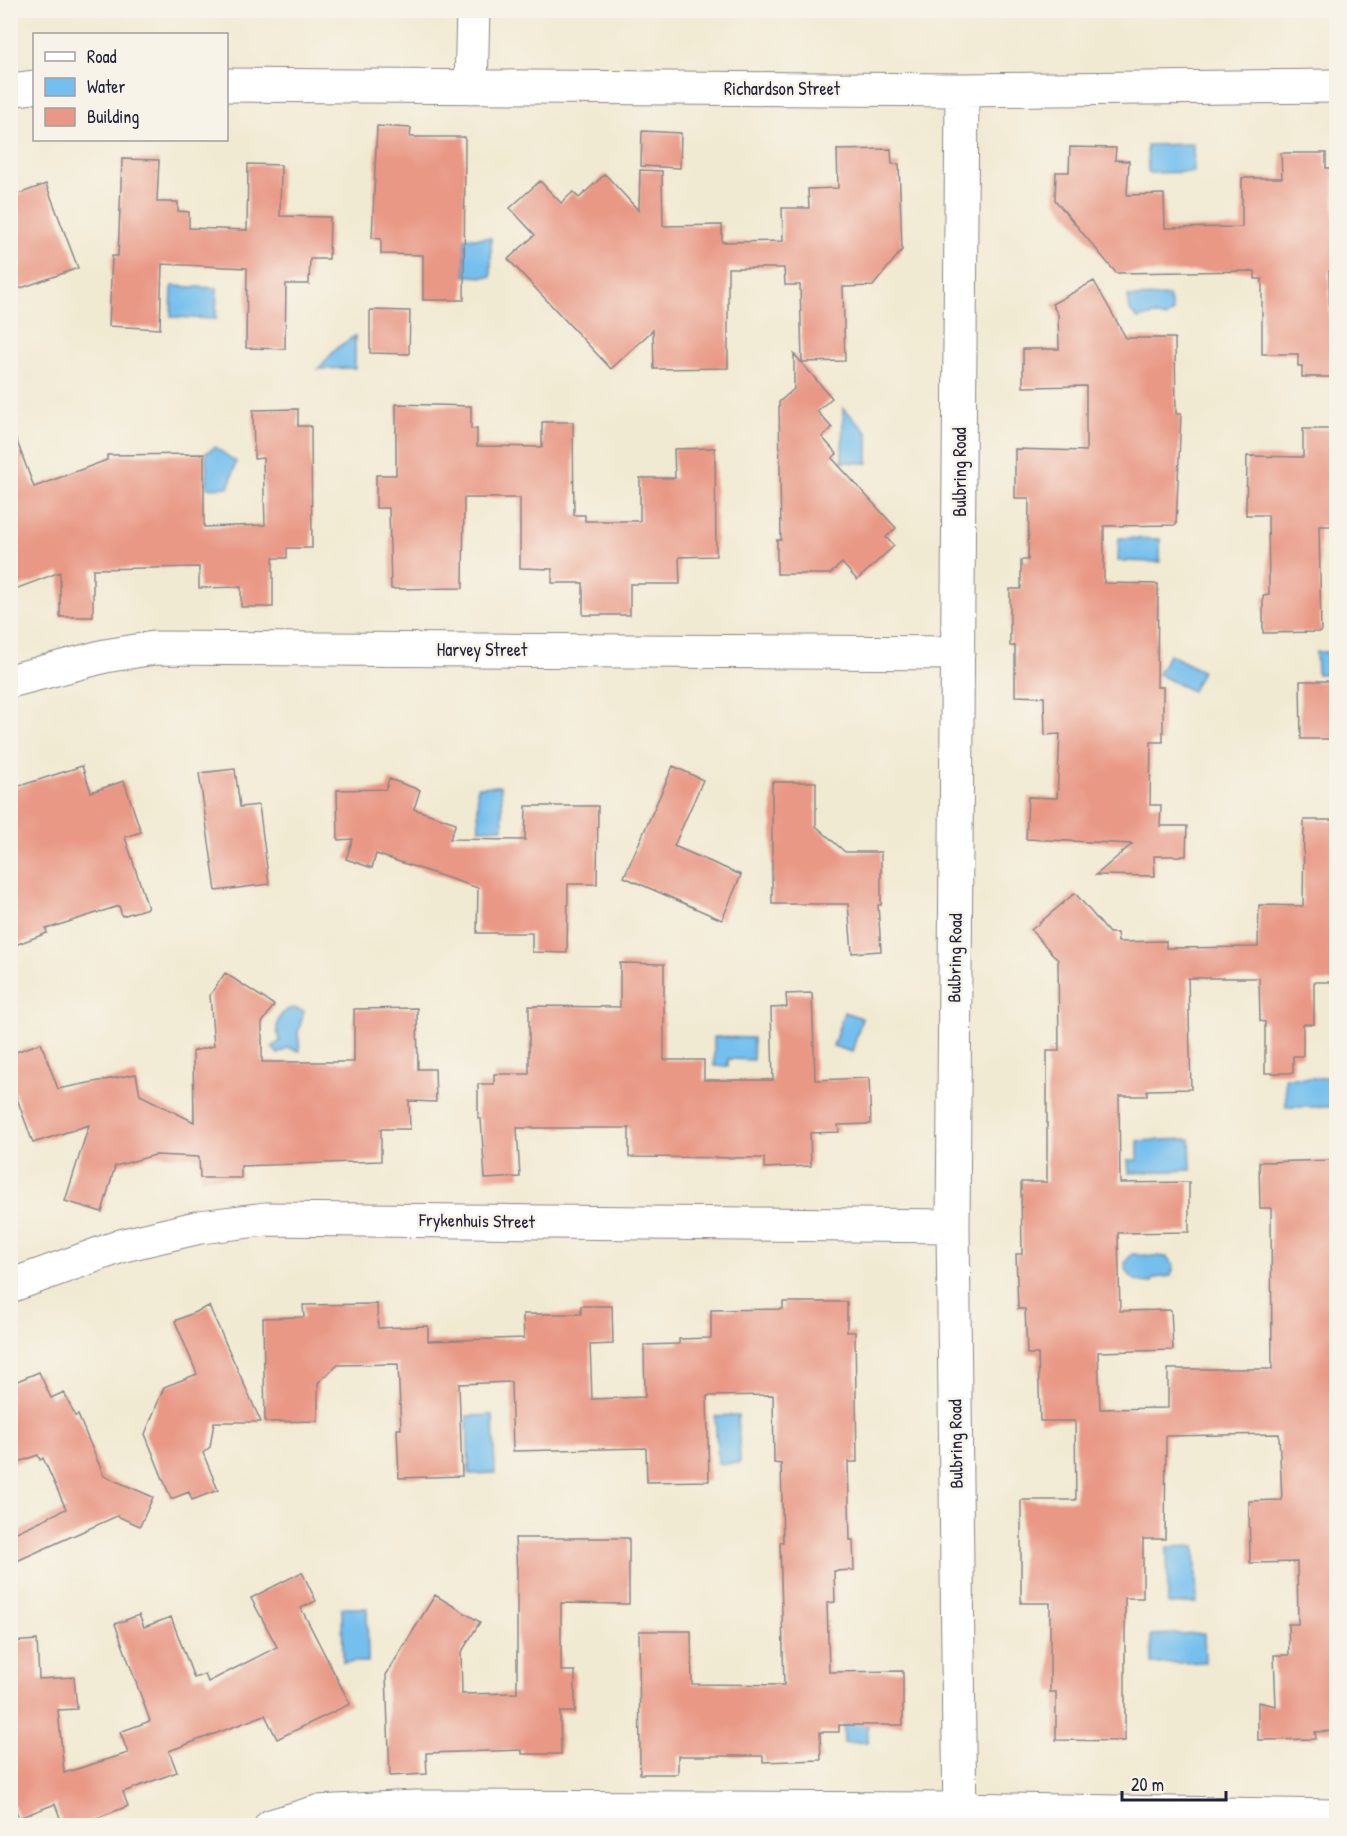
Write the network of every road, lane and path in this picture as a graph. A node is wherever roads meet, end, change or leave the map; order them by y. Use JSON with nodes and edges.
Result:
{"nodes":[{"id":1,"x":473,"y":10,"type":"edge"},
{"id":2,"x":228,"y":85,"type":"edge"},
{"id":3,"x":1336,"y":86,"type":"edge"},
{"id":4,"x":33,"y":87,"type":"edge"},
{"id":5,"x":471,"y":87,"type":"junction"},
{"id":6,"x":10,"y":90,"type":"edge"},
{"id":7,"x":962,"y":90,"type":"junction"},
{"id":8,"x":958,"y":653,"type":"junction"},
{"id":9,"x":10,"y":681,"type":"edge"},
{"id":10,"x":953,"y":1226,"type":"junction"},
{"id":11,"x":10,"y":1286,"type":"edge"},
{"id":12,"x":1336,"y":1816,"type":"edge"},
{"id":13,"x":960,"y":1817,"type":"edge"},
{"id":14,"x":271,"y":1826,"type":"edge"}],
"edges":[{"from":1,"to":5,"type":"street"},
{"from":2,"to":5,"type":"street","name":"Richardson Street"},
{"from":3,"to":7,"type":"street","name":"Richardson Street"},
{"from":4,"to":6,"type":"street"},
{"from":5,"to":7,"type":"street","name":"Richardson Street"},
{"from":7,"to":8,"type":"street","name":"Bulbring Road"},
{"from":8,"to":9,"type":"street","name":"Harvey Street"},
{"from":8,"to":10,"type":"street","name":"Bulbring Road"},
{"from":10,"to":11,"type":"street","name":"Frykenhuis Street"},
{"from":10,"to":13,"type":"street","name":"Bulbring Road"},
{"from":12,"to":13,"type":"street"},
{"from":13,"to":14,"type":"street"}]}
